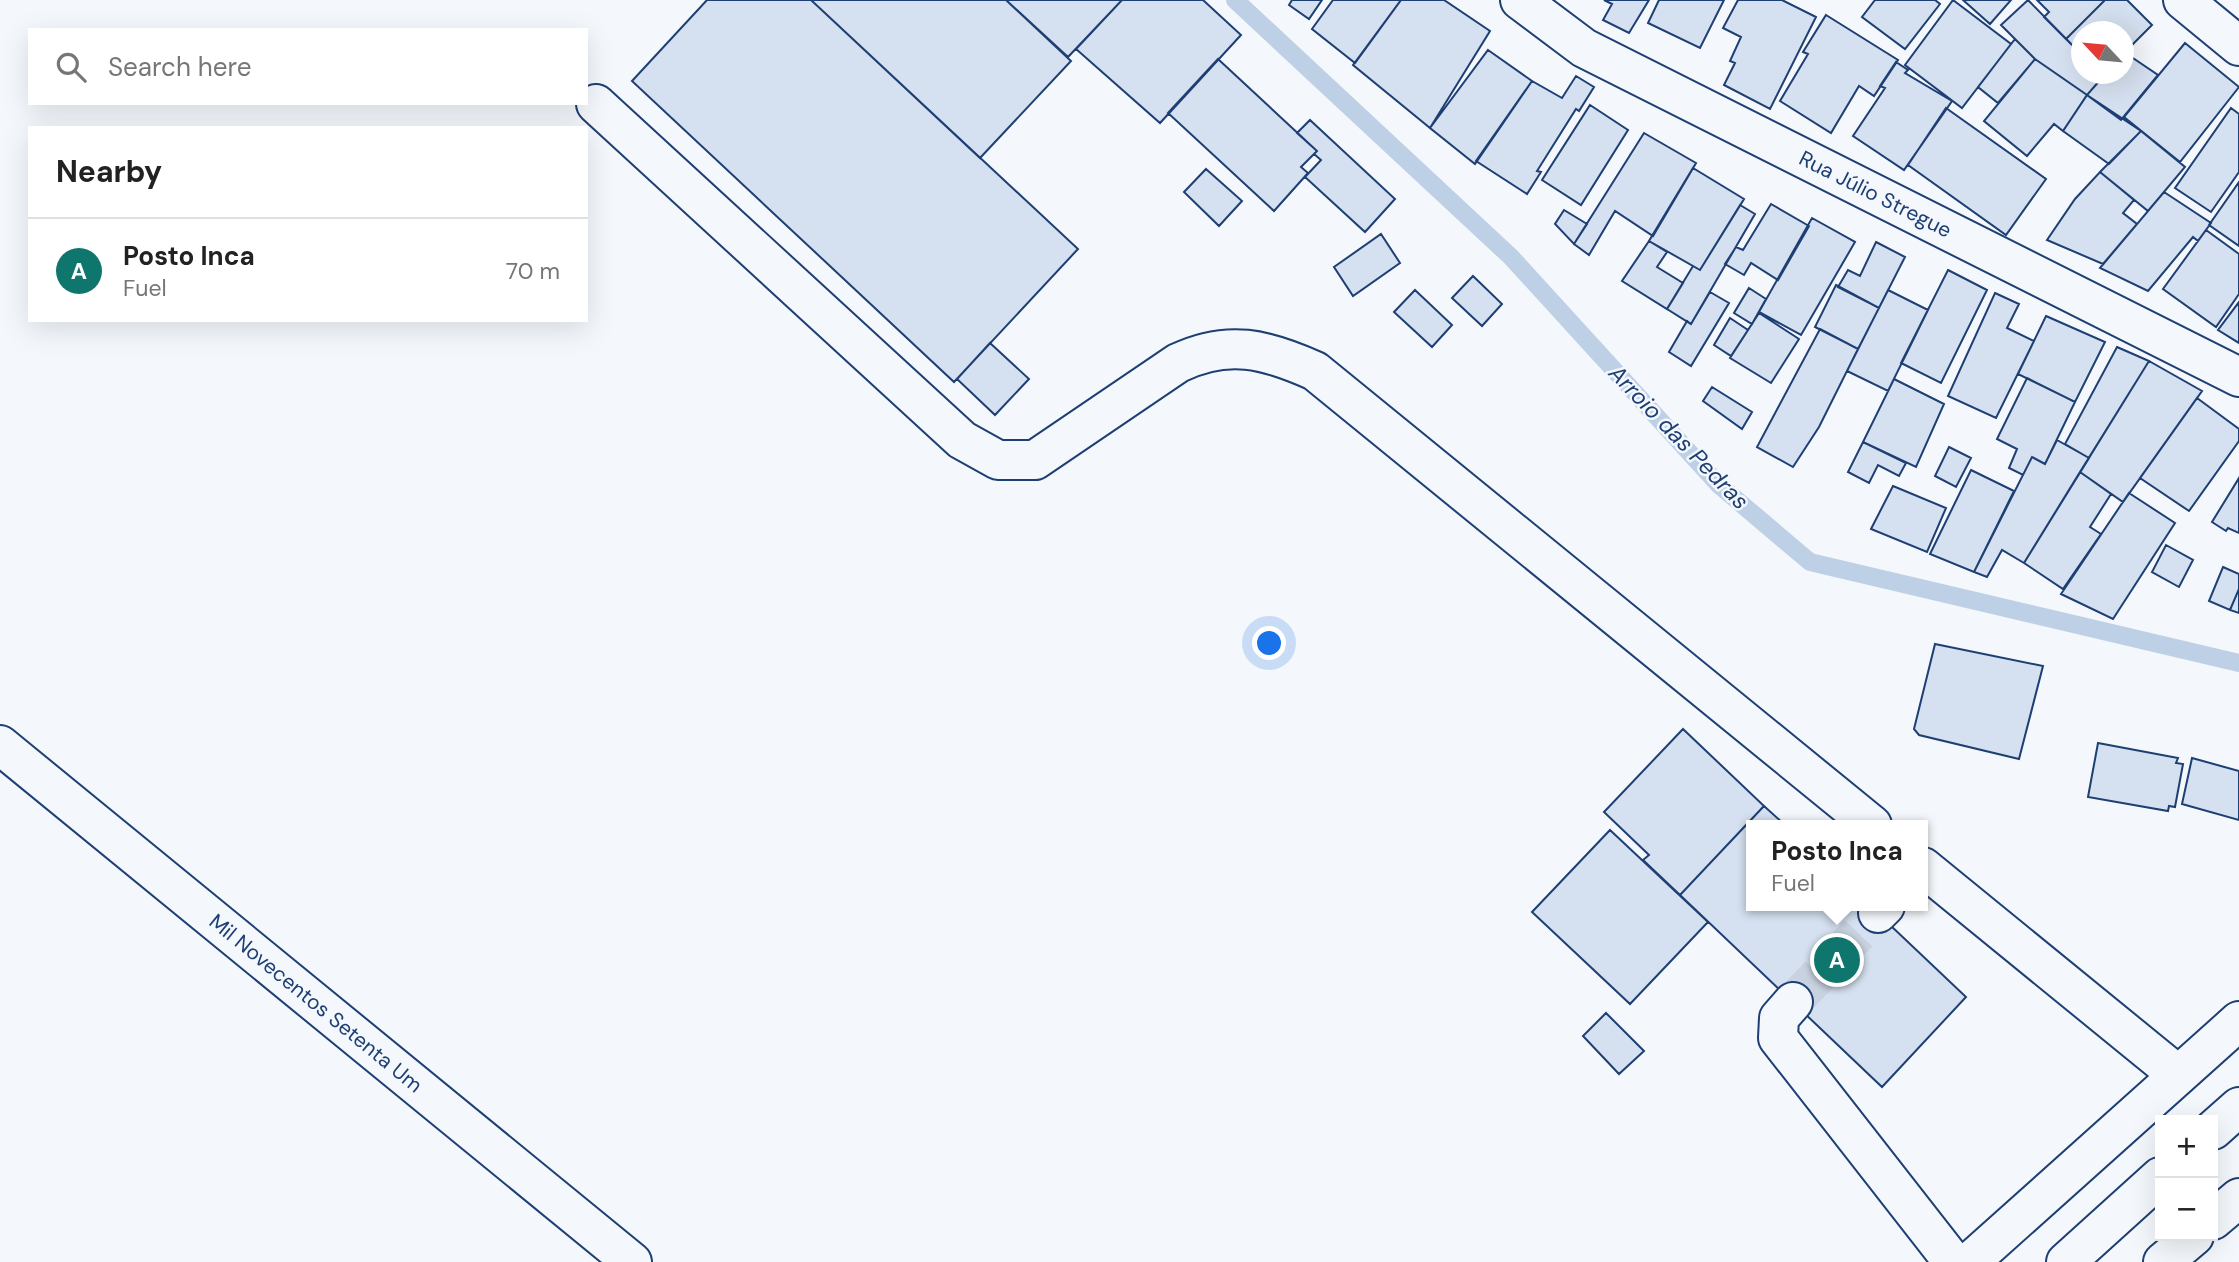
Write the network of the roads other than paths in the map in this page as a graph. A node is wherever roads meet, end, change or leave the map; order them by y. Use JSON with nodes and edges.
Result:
{"nodes":[{"id":1,"x":1520,"y":0,"type":"edge"},
{"id":2,"x":2183,"y":0,"type":"edge"},
{"id":3,"x":2239,"y":46,"type":"edge"},
{"id":4,"x":596,"y":104,"type":"dead end"},
{"id":5,"x":2239,"y":377,"type":"edge"},
{"id":6,"x":0,"y":745,"type":"edge"},
{"id":7,"x":1866,"y":820,"type":"edge"},
{"id":8,"x":1928,"y":872,"type":"edge"},
{"id":9,"x":1793,"y":1002,"type":"tunnel mouth"},
{"id":10,"x":2239,"y":1021,"type":"edge"},
{"id":11,"x":2178,"y":1075,"type":"junction"},
{"id":12,"x":2239,"y":1107,"type":"edge"},
{"id":13,"x":2218,"y":1126,"type":"edge"},
{"id":14,"x":2159,"y":1178,"type":"edge"},
{"id":15,"x":2239,"y":1198,"type":"edge"},
{"id":16,"x":2218,"y":1216,"type":"edge"},
{"id":17,"x":2188,"y":1241,"type":"edge"},
{"id":18,"x":632,"y":1262,"type":"edge"},
{"id":19,"x":1953,"y":1262,"type":"edge"},
{"id":20,"x":1970,"y":1262,"type":"edge"},
{"id":21,"x":2066,"y":1262,"type":"edge"},
{"id":22,"x":2163,"y":1262,"type":"edge"}],
"edges":[{"from":1,"to":5,"type":"street","name":"Rua Júlio Stregue"},
{"from":2,"to":3,"type":"street"},
{"from":4,"to":7,"type":"street"},
{"from":6,"to":18,"type":"street","name":"Mil Novecentos Setenta Um"},
{"from":8,"to":11,"type":"street"},
{"from":9,"to":19,"type":"street"},
{"from":10,"to":11,"type":"street"},
{"from":11,"to":20,"type":"street"},
{"from":12,"to":13,"type":"street"},
{"from":14,"to":21,"type":"street"},
{"from":15,"to":16,"type":"street"},
{"from":17,"to":22,"type":"street"}]}
